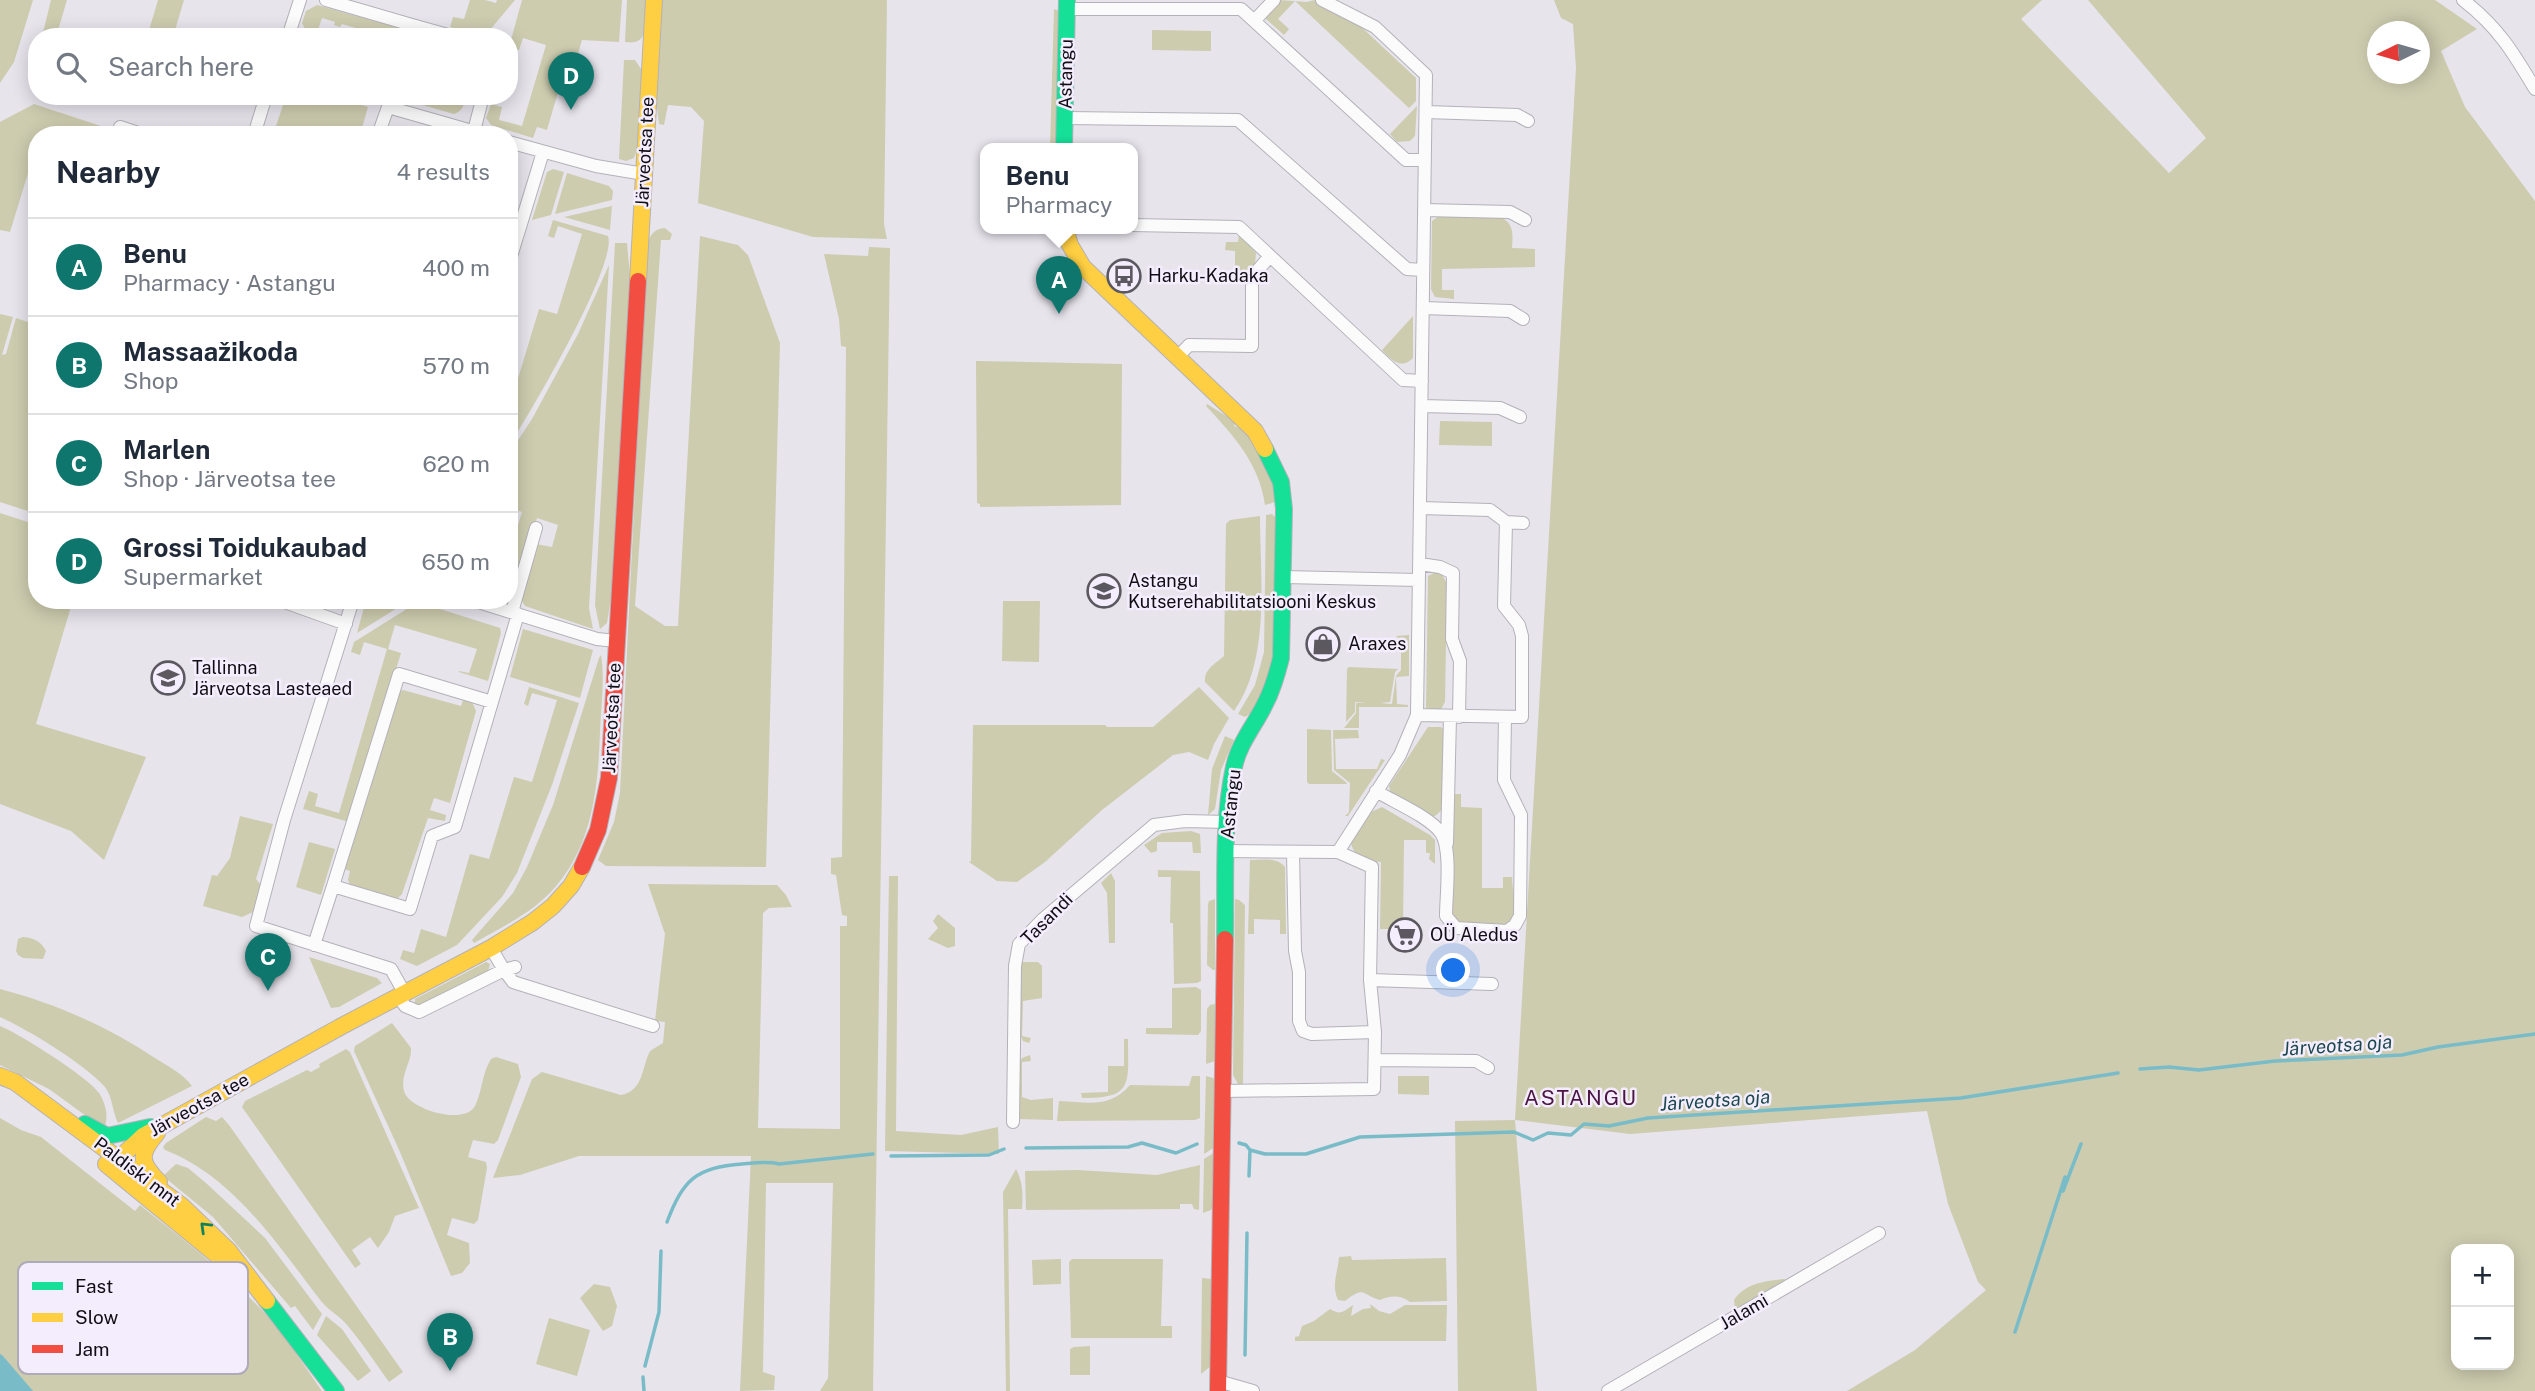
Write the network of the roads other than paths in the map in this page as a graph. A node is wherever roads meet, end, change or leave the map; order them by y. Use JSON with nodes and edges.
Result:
{"nodes":[{"id":1,"x":300,"y":0,"type":"edge"},
{"id":2,"x":326,"y":0,"type":"edge"},
{"id":3,"x":654,"y":0,"type":"edge"},
{"id":4,"x":1274,"y":0,"type":"edge"},
{"id":5,"x":1322,"y":0,"type":"edge"},
{"id":6,"x":2463,"y":0,"type":"edge"},
{"id":7,"x":1067,"y":5,"type":"edge"},
{"id":8,"x":370,"y":6,"type":"edge"},
{"id":9,"x":1254,"y":21,"type":"junction"},
{"id":10,"x":291,"y":28,"type":"edge"},
{"id":11,"x":405,"y":28,"type":"edge"},
{"id":12,"x":2535,"y":89,"type":"edge"},
{"id":13,"x":263,"y":105,"type":"edge"},
{"id":14,"x":389,"y":105,"type":"edge"},
{"id":15,"x":399,"y":105,"type":"edge"},
{"id":16,"x":482,"y":105,"type":"edge"},
{"id":17,"x":1426,"y":112,"type":"junction"},
{"id":18,"x":1065,"y":118,"type":"junction"},
{"id":19,"x":1528,"y":121,"type":"dead end"},
{"id":20,"x":257,"y":126,"type":"edge"},
{"id":21,"x":381,"y":126,"type":"edge"},
{"id":22,"x":460,"y":126,"type":"edge"},
{"id":23,"x":481,"y":126,"type":"edge"},
{"id":24,"x":1064,"y":143,"type":"edge"},
{"id":25,"x":518,"y":145,"type":"edge"},
{"id":26,"x":543,"y":152,"type":"junction"},
{"id":27,"x":1425,"y":160,"type":"junction"},
{"id":28,"x":644,"y":174,"type":"junction"},
{"id":29,"x":1424,"y":210,"type":"junction"},
{"id":30,"x":518,"y":219,"type":"edge"},
{"id":31,"x":1525,"y":220,"type":"dead end"},
{"id":32,"x":1138,"y":225,"type":"edge"},
{"id":33,"x":1067,"y":234,"type":"edge"},
{"id":34,"x":1270,"y":256,"type":"junction"},
{"id":35,"x":1423,"y":270,"type":"junction"},
{"id":36,"x":1423,"y":308,"type":"junction"},
{"id":37,"x":1523,"y":318,"type":"dead end"},
{"id":38,"x":1177,"y":358,"type":"junction"},
{"id":39,"x":1422,"y":380,"type":"junction"},
{"id":40,"x":1422,"y":406,"type":"junction"},
{"id":41,"x":1520,"y":417,"type":"dead end"},
{"id":42,"x":1420,"y":508,"type":"junction"},
{"id":43,"x":1506,"y":522,"type":"junction"},
{"id":44,"x":1523,"y":523,"type":"dead end"},
{"id":45,"x":536,"y":528,"type":"dead end"},
{"id":46,"x":1420,"y":564,"type":"junction"},
{"id":47,"x":1284,"y":577,"type":"junction"},
{"id":48,"x":1419,"y":580,"type":"junction"},
{"id":49,"x":518,"y":601,"type":"edge"},
{"id":50,"x":304,"y":609,"type":"edge"},
{"id":51,"x":350,"y":609,"type":"edge"},
{"id":52,"x":502,"y":609,"type":"edge"},
{"id":53,"x":516,"y":609,"type":"edge"},
{"id":54,"x":515,"y":613,"type":"junction"},
{"id":55,"x":346,"y":624,"type":"junction"},
{"id":56,"x":617,"y":641,"type":"junction"},
{"id":57,"x":492,"y":702,"type":"junction"},
{"id":58,"x":1417,"y":715,"type":"junction"},
{"id":59,"x":1455,"y":717,"type":"junction"},
{"id":60,"x":1505,"y":717,"type":"junction"},
{"id":61,"x":1376,"y":791,"type":"junction"},
{"id":62,"x":1227,"y":822,"type":"junction"},
{"id":63,"x":1447,"y":847,"type":"junction"},
{"id":64,"x":1226,"y":851,"type":"junction"},
{"id":65,"x":1293,"y":852,"type":"junction"},
{"id":66,"x":1338,"y":852,"type":"junction"},
{"id":67,"x":333,"y":886,"type":"junction"},
{"id":68,"x":314,"y":945,"type":"junction"},
{"id":69,"x":491,"y":948,"type":"junction"},
{"id":70,"x":509,"y":968,"type":"junction"},
{"id":71,"x":1370,"y":980,"type":"junction"},
{"id":72,"x":1492,"y":984,"type":"dead end"},
{"id":73,"x":402,"y":995,"type":"junction"},
{"id":74,"x":653,"y":1026,"type":"dead end"},
{"id":75,"x":1375,"y":1032,"type":"junction"},
{"id":76,"x":1376,"y":1060,"type":"junction"},
{"id":77,"x":1488,"y":1068,"type":"dead end"},
{"id":78,"x":5,"y":1082,"type":"edge"},
{"id":79,"x":1224,"y":1091,"type":"junction"},
{"id":80,"x":1013,"y":1122,"type":"dead end"},
{"id":81,"x":164,"y":1125,"type":"junction"},
{"id":82,"x":115,"y":1163,"type":"junction"},
{"id":83,"x":182,"y":1206,"type":"junction"},
{"id":84,"x":1879,"y":1233,"type":"dead end"},
{"id":85,"x":226,"y":1262,"type":"edge"},
{"id":86,"x":237,"y":1262,"type":"edge"},
{"id":87,"x":248,"y":1278,"type":"edge"},
{"id":88,"x":248,"y":1282,"type":"edge"},
{"id":89,"x":256,"y":1289,"type":"junction"},
{"id":90,"x":1218,"y":1386,"type":"edge"},
{"id":91,"x":336,"y":1391,"type":"edge"},
{"id":92,"x":1253,"y":1391,"type":"edge"},
{"id":93,"x":1608,"y":1391,"type":"edge"}],
"edges":[{"from":1,"to":10,"type":"street"},
{"from":2,"to":8,"type":"street"},
{"from":3,"to":28,"type":"main road","name":"Järveotsa tee"},
{"from":4,"to":9,"type":"street"},
{"from":5,"to":17,"type":"street"},
{"from":6,"to":12,"type":"street"},
{"from":7,"to":9,"type":"street"},
{"from":7,"to":18,"type":"main road","name":"Astangu"},
{"from":8,"to":11,"type":"street"},
{"from":9,"to":27,"type":"street"},
{"from":13,"to":20,"type":"street"},
{"from":14,"to":21,"type":"street"},
{"from":15,"to":22,"type":"street"},
{"from":16,"to":23,"type":"street"},
{"from":17,"to":19,"type":"street"},
{"from":17,"to":27,"type":"street"},
{"from":18,"to":24,"type":"main road","name":"Astangu"},
{"from":18,"to":35,"type":"street"},
{"from":25,"to":26,"type":"street"},
{"from":26,"to":28,"type":"street"},
{"from":26,"to":30,"type":"street"},
{"from":27,"to":29,"type":"street"},
{"from":28,"to":56,"type":"main road","name":"Järveotsa tee"},
{"from":29,"to":31,"type":"street"},
{"from":29,"to":35,"type":"street"},
{"from":32,"to":34,"type":"street"},
{"from":33,"to":38,"type":"main road","name":"Astangu"},
{"from":34,"to":38,"type":"street"},
{"from":34,"to":39,"type":"street"},
{"from":35,"to":36,"type":"street"},
{"from":36,"to":37,"type":"street"},
{"from":36,"to":39,"type":"street"},
{"from":38,"to":47,"type":"main road","name":"Astangu"},
{"from":39,"to":40,"type":"street"},
{"from":40,"to":41,"type":"street"},
{"from":40,"to":42,"type":"street"},
{"from":42,"to":43,"type":"street"},
{"from":42,"to":46,"type":"street"},
{"from":43,"to":44,"type":"street"},
{"from":43,"to":60,"type":"street"},
{"from":45,"to":49,"type":"street"},
{"from":46,"to":48,"type":"street"},
{"from":46,"to":59,"type":"street"},
{"from":47,"to":48,"type":"street"},
{"from":47,"to":62,"type":"main road","name":"Astangu"},
{"from":48,"to":58,"type":"street"},
{"from":50,"to":55,"type":"street"},
{"from":51,"to":55,"type":"street"},
{"from":52,"to":54,"type":"street"},
{"from":53,"to":54,"type":"street"},
{"from":54,"to":56,"type":"street"},
{"from":54,"to":57,"type":"street"},
{"from":55,"to":68,"type":"street"},
{"from":56,"to":69,"type":"main road","name":"Järveotsa tee"},
{"from":57,"to":67,"type":"street"},
{"from":57,"to":67,"type":"street"},
{"from":58,"to":59,"type":"street"},
{"from":58,"to":61,"type":"street"},
{"from":59,"to":60,"type":"street"},
{"from":59,"to":63,"type":"street"},
{"from":60,"to":63,"type":"street"},
{"from":61,"to":63,"type":"street"},
{"from":61,"to":66,"type":"street"},
{"from":62,"to":64,"type":"main road","name":"Astangu"},
{"from":62,"to":80,"type":"street","name":"Tasandi"},
{"from":64,"to":65,"type":"street"},
{"from":64,"to":79,"type":"main road","name":"Astangu"},
{"from":65,"to":66,"type":"street"},
{"from":65,"to":75,"type":"street"},
{"from":66,"to":71,"type":"street"},
{"from":67,"to":68,"type":"street"},
{"from":68,"to":73,"type":"street"},
{"from":69,"to":70,"type":"street"},
{"from":69,"to":73,"type":"main road","name":"Järveotsa tee"},
{"from":70,"to":73,"type":"street"},
{"from":70,"to":74,"type":"street"},
{"from":71,"to":72,"type":"street"},
{"from":71,"to":75,"type":"street"},
{"from":73,"to":81,"type":"main road","name":"Järveotsa tee"},
{"from":75,"to":76,"type":"street"},
{"from":76,"to":77,"type":"street"},
{"from":76,"to":79,"type":"street"},
{"from":78,"to":81,"type":"main road"},
{"from":78,"to":82,"type":"main road","name":"Paldiski mnt"},
{"from":79,"to":90,"type":"main road","name":"Astangu"},
{"from":81,"to":82,"type":"main road","name":"Järveotsa tee"},
{"from":81,"to":83,"type":"main road"},
{"from":82,"to":83,"type":"main road","name":"Paldiski mnt"},
{"from":82,"to":85,"type":"main road","name":"Paldiski mnt"},
{"from":86,"to":83,"type":"main road","name":"Paldiski mnt","one_way":true},
{"from":84,"to":93,"type":"street","name":"Jalami"},
{"from":89,"to":87,"type":"main road","name":"Paldiski mnt","one_way":true},
{"from":88,"to":89,"type":"main road","name":"Paldiski mnt"},
{"from":89,"to":91,"type":"main road","name":"Paldiski mnt"},
{"from":90,"to":92,"type":"street"}]}
